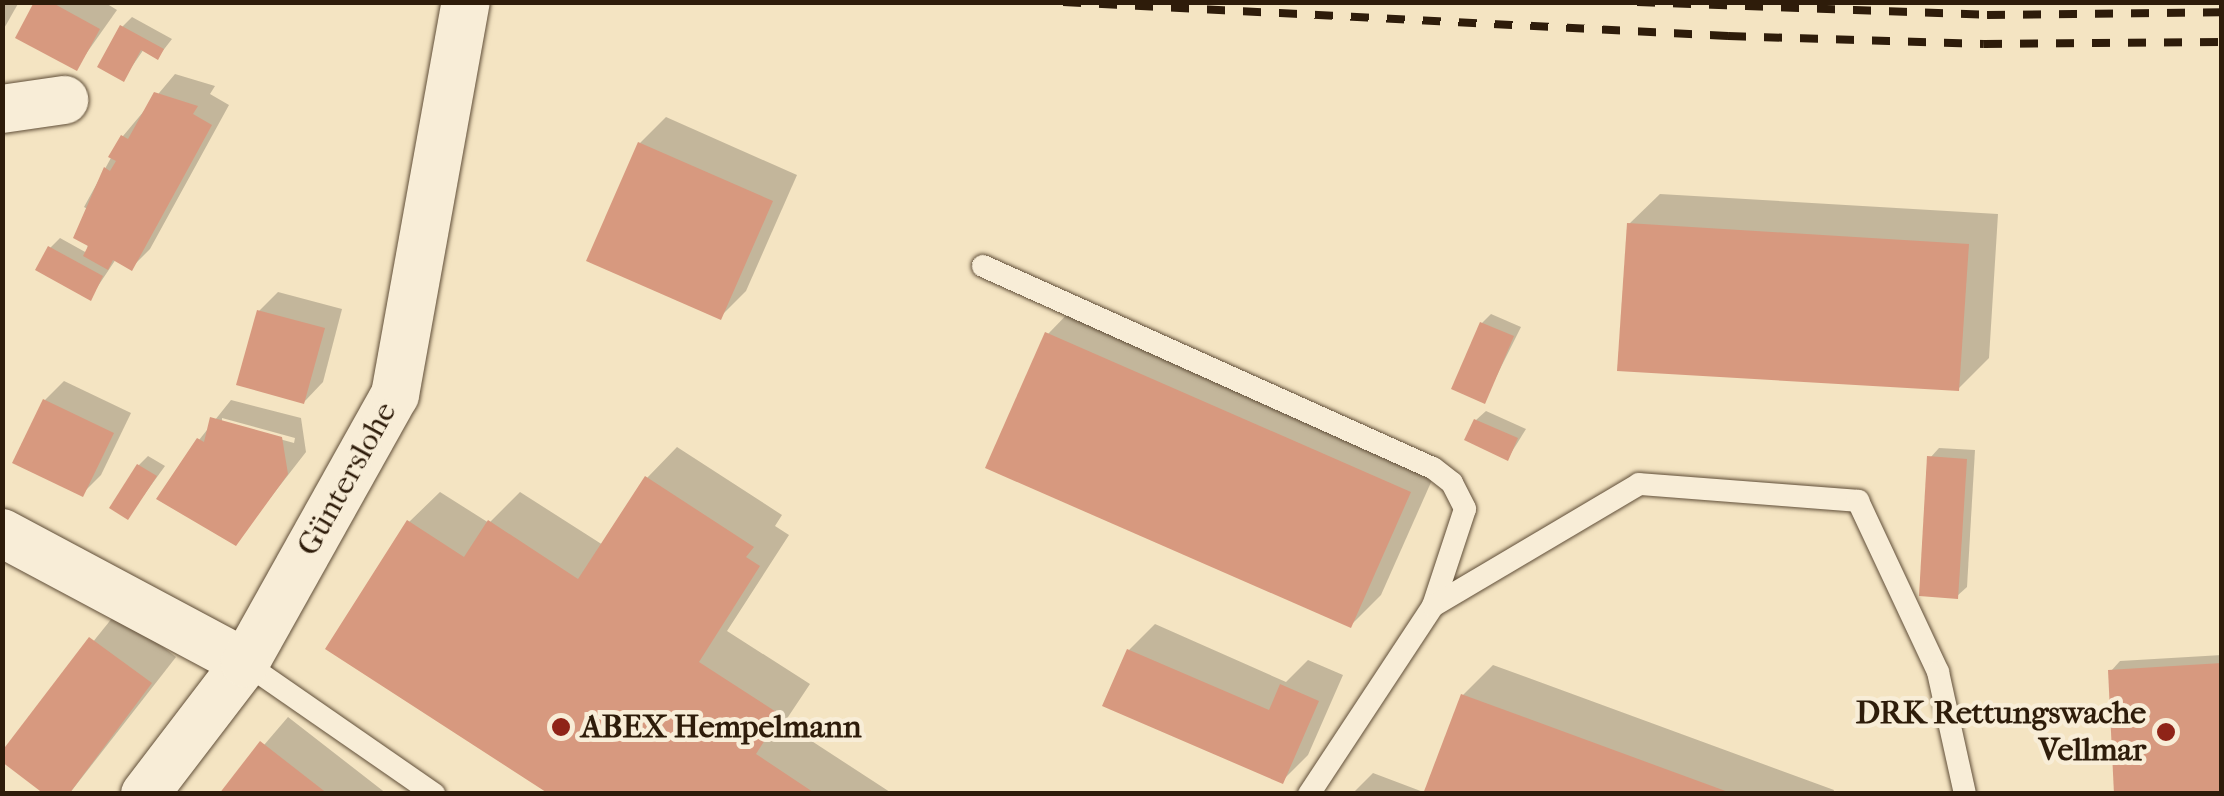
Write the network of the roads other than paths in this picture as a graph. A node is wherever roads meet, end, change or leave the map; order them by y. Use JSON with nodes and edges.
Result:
{"nodes":[{"id":1,"x":466,"y":2,"type":"edge"},
{"id":2,"x":64,"y":100,"type":"dead end"},
{"id":3,"x":2,"y":109,"type":"edge"},
{"id":4,"x":984,"y":266,"type":"dead end"},
{"id":5,"x":2,"y":533,"type":"edge"},
{"id":6,"x":1432,"y":606,"type":"junction"},
{"id":7,"x":245,"y":664,"type":"junction"},
{"id":8,"x":145,"y":794,"type":"edge"},
{"id":9,"x":434,"y":794,"type":"edge"},
{"id":10,"x":1309,"y":794,"type":"edge"},
{"id":11,"x":1965,"y":794,"type":"edge"}],
"edges":[{"from":1,"to":7,"type":"street","name":"Günterslohe"},
{"from":2,"to":3,"type":"street"},
{"from":4,"to":6,"type":"lane"},
{"from":5,"to":7,"type":"street"},
{"from":6,"to":10,"type":"lane"},
{"from":6,"to":11,"type":"lane"},
{"from":7,"to":8,"type":"street","name":"Günterslohe"},
{"from":7,"to":9,"type":"lane"}]}
